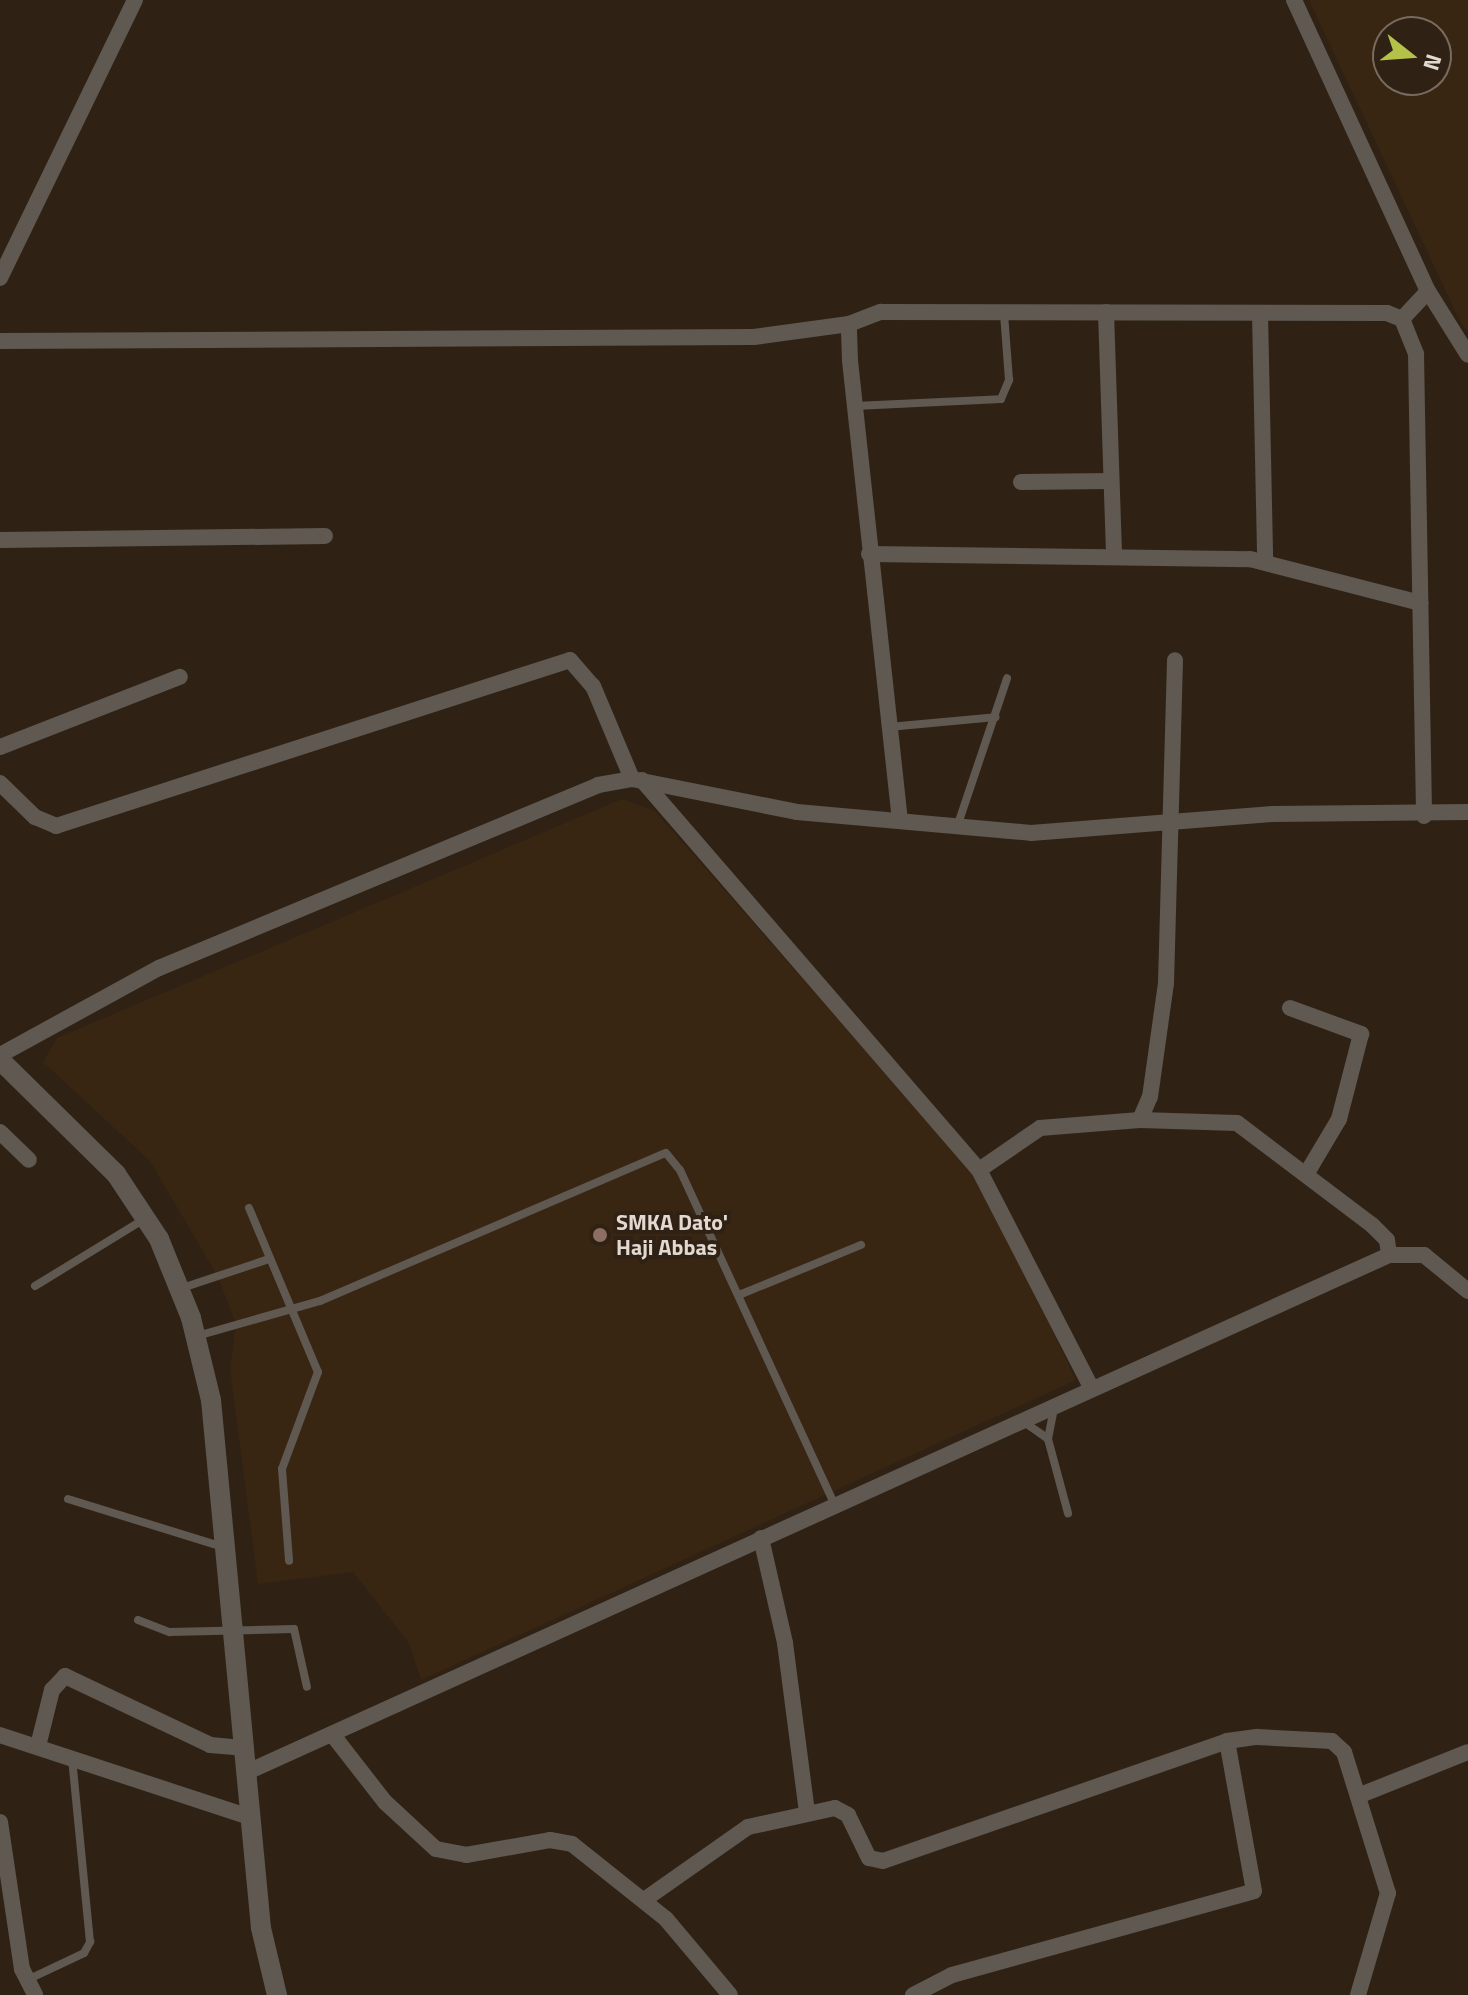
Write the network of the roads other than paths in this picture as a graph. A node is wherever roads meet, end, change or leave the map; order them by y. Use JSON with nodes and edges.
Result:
{"nodes":[{"id":1,"x":135,"y":0,"type":"edge"},
{"id":2,"x":1294,"y":0,"type":"edge"},
{"id":3,"x":0,"y":278,"type":"edge"},
{"id":4,"x":1428,"y":291,"type":"junction"},
{"id":5,"x":1004,"y":312,"type":"junction"},
{"id":6,"x":1106,"y":312,"type":"junction"},
{"id":7,"x":1260,"y":313,"type":"junction"},
{"id":8,"x":1402,"y":319,"type":"junction"},
{"id":9,"x":849,"y":324,"type":"junction"},
{"id":10,"x":0,"y":341,"type":"edge"},
{"id":11,"x":1468,"y":355,"type":"edge"},
{"id":12,"x":855,"y":406,"type":"junction"},
{"id":13,"x":1109,"y":481,"type":"junction"},
{"id":14,"x":1021,"y":482,"type":"dead end"},
{"id":15,"x":325,"y":536,"type":"dead end"},
{"id":16,"x":0,"y":540,"type":"edge"},
{"id":17,"x":869,"y":554,"type":"junction"},
{"id":18,"x":1114,"y":555,"type":"junction"},
{"id":19,"x":1265,"y":562,"type":"junction"},
{"id":20,"x":1420,"y":603,"type":"junction"},
{"id":21,"x":1175,"y":660,"type":"dead end"},
{"id":22,"x":180,"y":677,"type":"dead end"},
{"id":23,"x":1007,"y":678,"type":"dead end"},
{"id":24,"x":996,"y":717,"type":"junction"},
{"id":25,"x":889,"y":727,"type":"junction"},
{"id":26,"x":0,"y":747,"type":"edge"},
{"id":27,"x":637,"y":780,"type":"junction"},
{"id":28,"x":0,"y":783,"type":"edge"},
{"id":29,"x":1467,"y":813,"type":"edge"},
{"id":30,"x":1424,"y":816,"type":"junction"},
{"id":31,"x":900,"y":821,"type":"junction"},
{"id":32,"x":1169,"y":821,"type":"junction"},
{"id":33,"x":957,"y":828,"type":"junction"},
{"id":34,"x":1290,"y":1008,"type":"dead end"},
{"id":35,"x":0,"y":1058,"type":"edge"},
{"id":36,"x":1140,"y":1120,"type":"junction"},
{"id":37,"x":0,"y":1132,"type":"edge"},
{"id":38,"x":29,"y":1160,"type":"dead end"},
{"id":39,"x":979,"y":1170,"type":"junction"},
{"id":40,"x":1307,"y":1173,"type":"junction"},
{"id":41,"x":249,"y":1208,"type":"dead end"},
{"id":42,"x":146,"y":1218,"type":"junction"},
{"id":43,"x":861,"y":1245,"type":"dead end"},
{"id":44,"x":1389,"y":1255,"type":"junction"},
{"id":45,"x":266,"y":1260,"type":"junction"},
{"id":46,"x":35,"y":1286,"type":"dead end"},
{"id":47,"x":181,"y":1289,"type":"junction"},
{"id":48,"x":1468,"y":1291,"type":"edge"},
{"id":49,"x":739,"y":1295,"type":"junction"},
{"id":50,"x":286,"y":1309,"type":"junction"},
{"id":51,"x":196,"y":1337,"type":"junction"},
{"id":52,"x":1091,"y":1387,"type":"junction"},
{"id":53,"x":1055,"y":1404,"type":"junction"},
{"id":54,"x":1020,"y":1420,"type":"junction"},
{"id":55,"x":1048,"y":1439,"type":"junction"},
{"id":56,"x":68,"y":1499,"type":"dead end"},
{"id":57,"x":834,"y":1504,"type":"junction"},
{"id":58,"x":1068,"y":1513,"type":"dead end"},
{"id":59,"x":761,"y":1538,"type":"junction"},
{"id":60,"x":224,"y":1547,"type":"junction"},
{"id":61,"x":289,"y":1561,"type":"dead end"},
{"id":62,"x":138,"y":1620,"type":"dead end"},
{"id":63,"x":232,"y":1634,"type":"junction"},
{"id":64,"x":307,"y":1687,"type":"dead end"},
{"id":65,"x":332,"y":1734,"type":"junction"},
{"id":66,"x":0,"y":1735,"type":"edge"},
{"id":67,"x":1227,"y":1741,"type":"junction"},
{"id":68,"x":38,"y":1746,"type":"junction"},
{"id":69,"x":243,"y":1748,"type":"junction"},
{"id":70,"x":1468,"y":1752,"type":"edge"},
{"id":71,"x":72,"y":1757,"type":"junction"},
{"id":72,"x":245,"y":1773,"type":"junction"},
{"id":73,"x":1358,"y":1796,"type":"junction"},
{"id":74,"x":807,"y":1812,"type":"junction"},
{"id":75,"x":250,"y":1817,"type":"junction"},
{"id":76,"x":0,"y":1822,"type":"edge"},
{"id":77,"x":3,"y":1884,"type":"edge"},
{"id":78,"x":644,"y":1900,"type":"junction"},
{"id":79,"x":31,"y":1987,"type":"edge"},
{"id":80,"x":277,"y":1995,"type":"edge"},
{"id":81,"x":730,"y":1995,"type":"edge"},
{"id":82,"x":913,"y":1995,"type":"edge"},
{"id":83,"x":1358,"y":1995,"type":"edge"}],
"edges":[{"from":1,"to":3,"type":"street"},
{"from":2,"to":4,"type":"street"},
{"from":4,"to":8,"type":"street"},
{"from":4,"to":11,"type":"street"},
{"from":5,"to":6,"type":"street"},
{"from":5,"to":9,"type":"street"},
{"from":5,"to":12,"type":"lane"},
{"from":6,"to":7,"type":"street"},
{"from":6,"to":13,"type":"street"},
{"from":7,"to":8,"type":"street"},
{"from":7,"to":19,"type":"street"},
{"from":8,"to":20,"type":"street"},
{"from":9,"to":10,"type":"street"},
{"from":9,"to":12,"type":"street"},
{"from":12,"to":17,"type":"street"},
{"from":13,"to":14,"type":"street"},
{"from":13,"to":18,"type":"street"},
{"from":15,"to":16,"type":"street"},
{"from":17,"to":18,"type":"street"},
{"from":17,"to":25,"type":"street"},
{"from":18,"to":19,"type":"street"},
{"from":19,"to":20,"type":"street"},
{"from":20,"to":30,"type":"street"},
{"from":21,"to":32,"type":"street"},
{"from":22,"to":26,"type":"street"},
{"from":23,"to":24,"type":"lane"},
{"from":24,"to":25,"type":"lane"},
{"from":24,"to":33,"type":"lane"},
{"from":25,"to":31,"type":"street"},
{"from":27,"to":28,"type":"street"},
{"from":27,"to":31,"type":"street"},
{"from":27,"to":35,"type":"street"},
{"from":27,"to":39,"type":"street"},
{"from":29,"to":30,"type":"street"},
{"from":30,"to":32,"type":"street"},
{"from":31,"to":33,"type":"street"},
{"from":32,"to":33,"type":"street"},
{"from":32,"to":36,"type":"street"},
{"from":34,"to":40,"type":"street"},
{"from":35,"to":42,"type":"street"},
{"from":36,"to":39,"type":"street"},
{"from":36,"to":40,"type":"street"},
{"from":37,"to":38,"type":"street"},
{"from":39,"to":52,"type":"street"},
{"from":40,"to":44,"type":"street"},
{"from":41,"to":45,"type":"lane"},
{"from":42,"to":46,"type":"lane"},
{"from":42,"to":47,"type":"street"},
{"from":43,"to":49,"type":"lane"},
{"from":44,"to":48,"type":"street"},
{"from":44,"to":52,"type":"street"},
{"from":45,"to":47,"type":"lane"},
{"from":45,"to":50,"type":"lane"},
{"from":47,"to":51,"type":"street"},
{"from":49,"to":50,"type":"lane"},
{"from":49,"to":57,"type":"lane"},
{"from":50,"to":51,"type":"lane"},
{"from":50,"to":61,"type":"lane"},
{"from":51,"to":60,"type":"street"},
{"from":52,"to":53,"type":"street"},
{"from":53,"to":54,"type":"street"},
{"from":53,"to":55,"type":"lane"},
{"from":54,"to":55,"type":"lane"},
{"from":54,"to":57,"type":"street"},
{"from":55,"to":58,"type":"lane"},
{"from":56,"to":60,"type":"lane"},
{"from":57,"to":59,"type":"street"},
{"from":59,"to":65,"type":"street"},
{"from":59,"to":74,"type":"street"},
{"from":60,"to":63,"type":"street"},
{"from":62,"to":63,"type":"lane"},
{"from":63,"to":64,"type":"lane"},
{"from":63,"to":69,"type":"street"},
{"from":65,"to":72,"type":"street"},
{"from":65,"to":78,"type":"street"},
{"from":66,"to":68,"type":"street"},
{"from":67,"to":73,"type":"street"},
{"from":67,"to":74,"type":"street"},
{"from":67,"to":82,"type":"street"},
{"from":68,"to":69,"type":"street"},
{"from":68,"to":71,"type":"street"},
{"from":69,"to":72,"type":"street"},
{"from":70,"to":73,"type":"street"},
{"from":71,"to":75,"type":"street"},
{"from":71,"to":79,"type":"lane"},
{"from":72,"to":75,"type":"street"},
{"from":73,"to":83,"type":"street"},
{"from":74,"to":78,"type":"street"},
{"from":75,"to":80,"type":"street"},
{"from":76,"to":77,"type":"street"},
{"from":77,"to":79,"type":"street"},
{"from":78,"to":81,"type":"street"}]}
